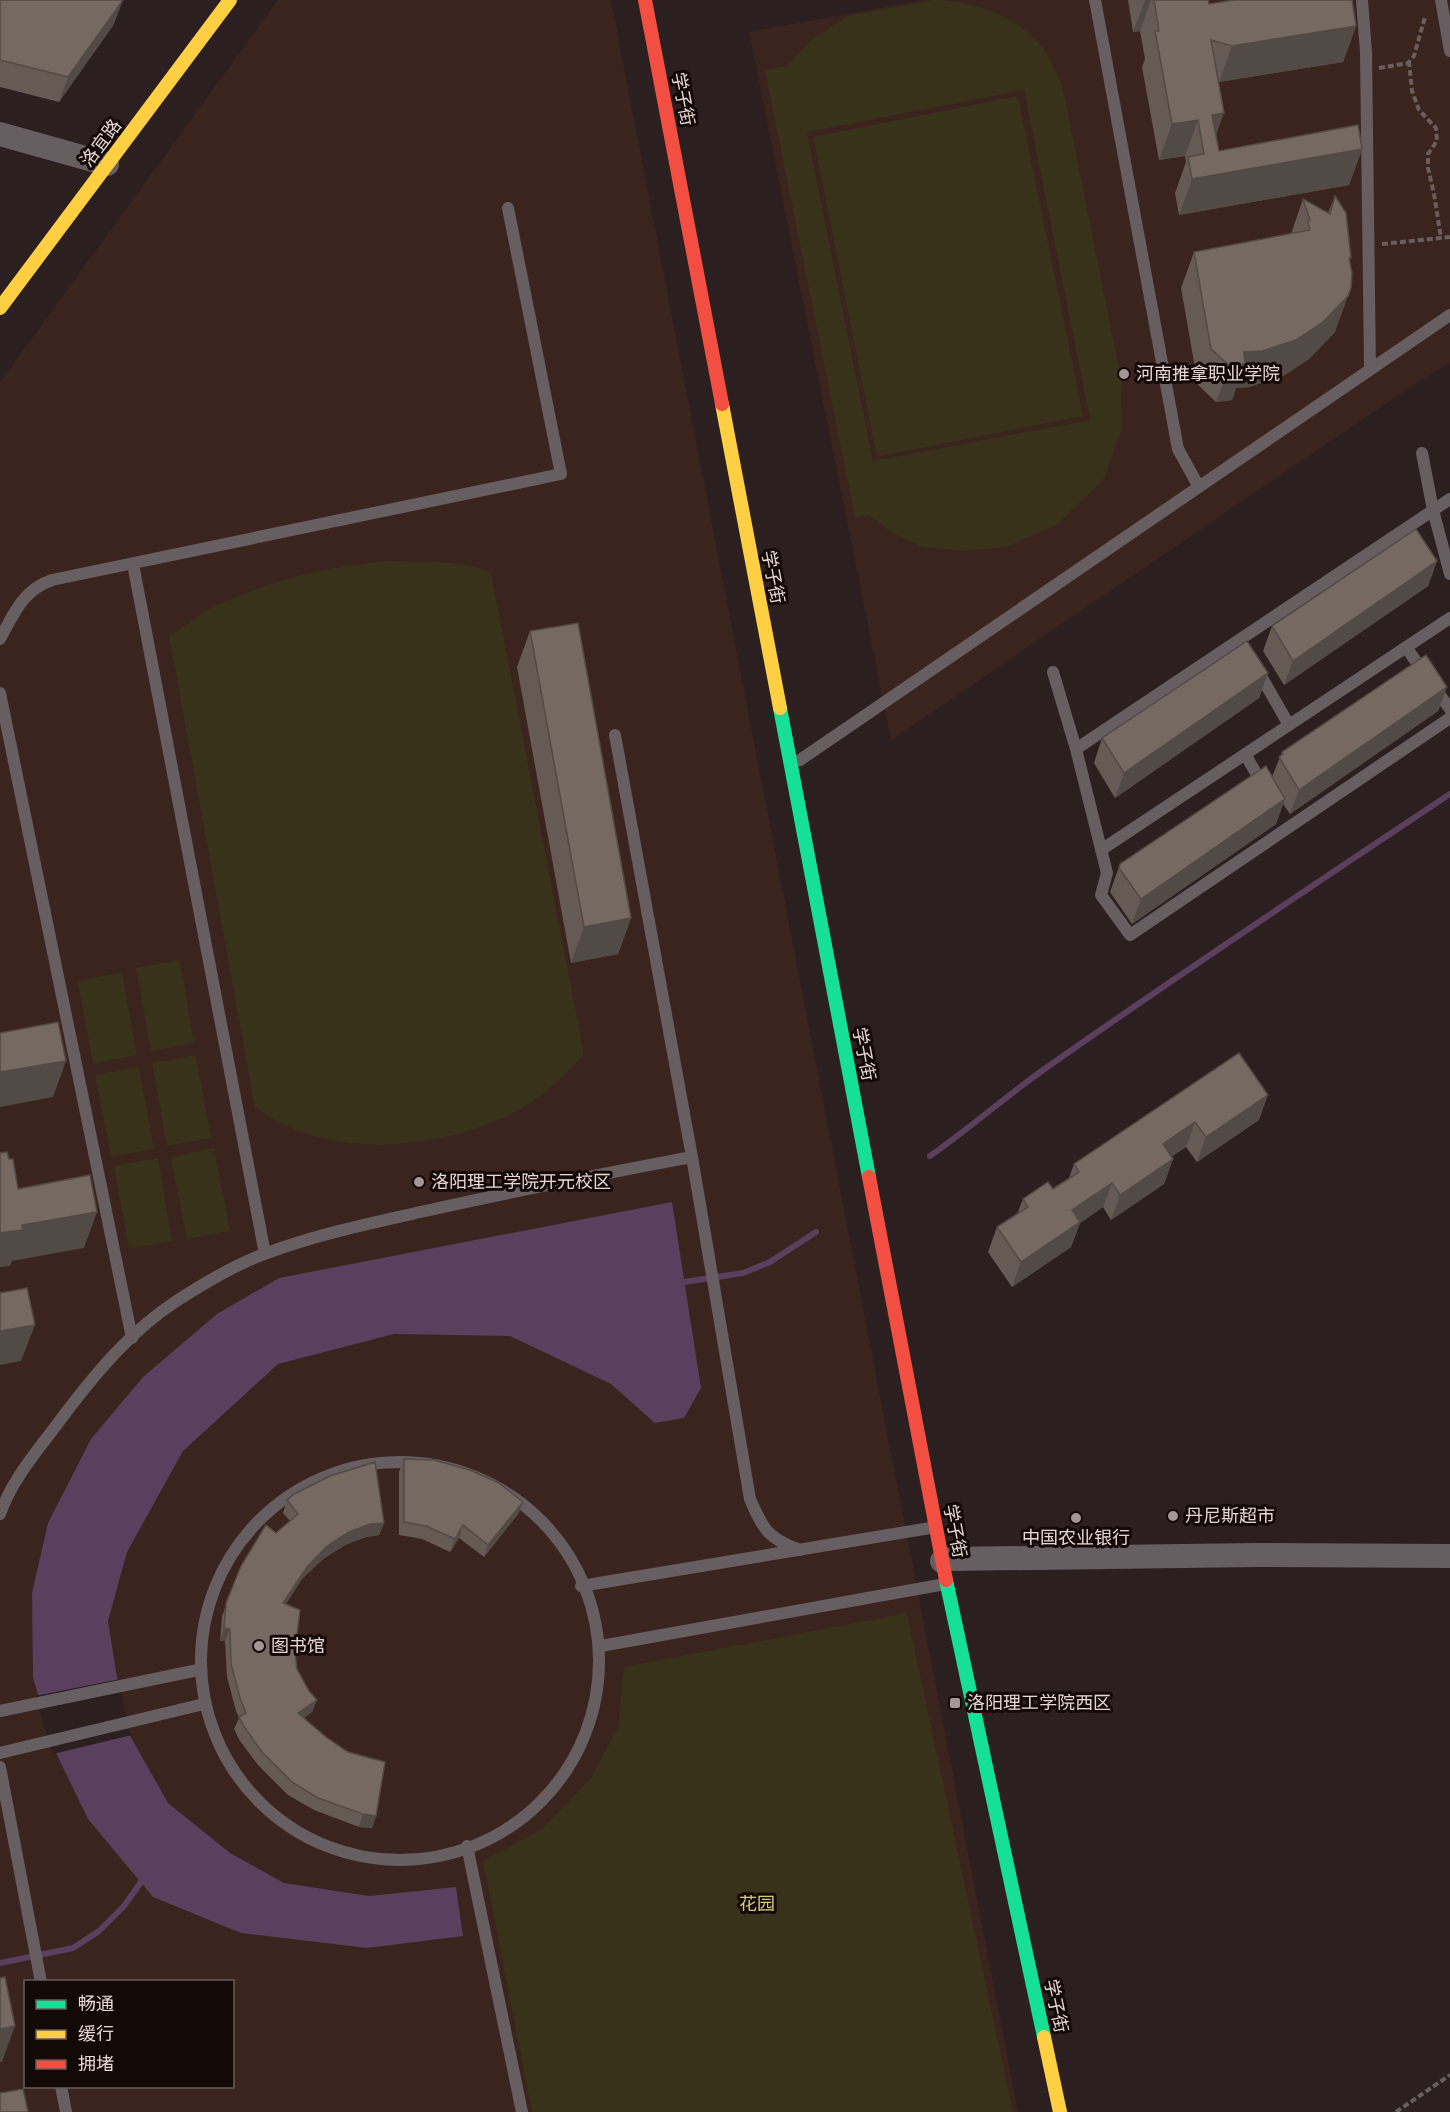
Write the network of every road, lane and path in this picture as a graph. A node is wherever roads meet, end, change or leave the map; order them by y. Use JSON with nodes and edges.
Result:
{"nodes":[{"id":1,"x":230,"y":0,"type":"edge"},
{"id":2,"x":645,"y":0,"type":"edge"},
{"id":3,"x":654,"y":0,"type":"edge"},
{"id":4,"x":1095,"y":0,"type":"edge"},
{"id":5,"x":1362,"y":0,"type":"edge"},
{"id":6,"x":1441,"y":0,"type":"edge"},
{"id":7,"x":1425,"y":17,"type":"dead end"},
{"id":8,"x":1450,"y":51,"type":"edge"},
{"id":9,"x":1409,"y":61,"type":"junction"},
{"id":10,"x":1366,"y":69,"type":"junction"},
{"id":11,"x":0,"y":135,"type":"edge"},
{"id":12,"x":97,"y":160,"type":"junction"},
{"id":13,"x":508,"y":208,"type":"dead end"},
{"id":14,"x":1450,"y":237,"type":"edge"},
{"id":15,"x":1440,"y":238,"type":"junction"},
{"id":16,"x":1369,"y":246,"type":"junction"},
{"id":17,"x":0,"y":308,"type":"edge"},
{"id":18,"x":1450,"y":315,"type":"edge"},
{"id":19,"x":1370,"y":369,"type":"junction"},
{"id":20,"x":1422,"y":453,"type":"dead end"},
{"id":21,"x":1198,"y":487,"type":"junction"},
{"id":22,"x":1450,"y":499,"type":"edge"},
{"id":23,"x":1433,"y":510,"type":"junction"},
{"id":24,"x":133,"y":564,"type":"junction"},
{"id":25,"x":1450,"y":574,"type":"edge"},
{"id":26,"x":1450,"y":618,"type":"edge"},
{"id":27,"x":0,"y":639,"type":"edge"},
{"id":28,"x":1406,"y":647,"type":"junction"},
{"id":29,"x":1245,"y":649,"type":"junction"},
{"id":30,"x":1053,"y":672,"type":"dead end"},
{"id":31,"x":0,"y":693,"type":"edge"},
{"id":32,"x":1450,"y":709,"type":"edge"},
{"id":33,"x":1450,"y":718,"type":"edge"},
{"id":34,"x":1289,"y":725,"type":"junction"},
{"id":35,"x":615,"y":735,"type":"dead end"},
{"id":36,"x":1076,"y":749,"type":"junction"},
{"id":37,"x":1245,"y":754,"type":"junction"},
{"id":38,"x":795,"y":762,"type":"junction"},
{"id":39,"x":1272,"y":800,"type":"edge"},
{"id":40,"x":1101,"y":850,"type":"junction"},
{"id":41,"x":692,"y":1157,"type":"junction"},
{"id":42,"x":265,"y":1254,"type":"junction"},
{"id":43,"x":132,"y":1338,"type":"junction"},
{"id":44,"x":0,"y":1513,"type":"edge"},
{"id":45,"x":939,"y":1527,"type":"junction"},
{"id":46,"x":800,"y":1550,"type":"junction"},
{"id":47,"x":1450,"y":1556,"type":"edge"},
{"id":48,"x":948,"y":1572,"type":"junction"},
{"id":49,"x":581,"y":1586,"type":"junction"},
{"id":50,"x":601,"y":1646,"type":"junction"},
{"id":51,"x":198,"y":1670,"type":"junction"},
{"id":52,"x":204,"y":1704,"type":"junction"},
{"id":53,"x":0,"y":1711,"type":"edge"},
{"id":54,"x":0,"y":1753,"type":"edge"},
{"id":55,"x":0,"y":1767,"type":"edge"},
{"id":56,"x":467,"y":1845,"type":"junction"},
{"id":57,"x":41,"y":1980,"type":"edge"},
{"id":58,"x":1450,"y":2075,"type":"edge"},
{"id":59,"x":62,"y":2088,"type":"edge"},
{"id":60,"x":66,"y":2112,"type":"edge"},
{"id":61,"x":522,"y":2112,"type":"edge"},
{"id":62,"x":1060,"y":2112,"type":"edge"},
{"id":63,"x":1068,"y":2112,"type":"edge"},
{"id":64,"x":1396,"y":2112,"type":"edge"}],
"edges":[{"from":1,"to":12,"type":"street","name":"洛宜路"},
{"from":2,"to":38,"type":"street","name":"学子街"},
{"from":3,"to":38,"type":"street","name":"学子街"},
{"from":4,"to":21,"type":"lane"},
{"from":5,"to":10,"type":"lane"},
{"from":6,"to":8,"type":"lane"},
{"from":7,"to":9,"type":"path"},
{"from":9,"to":10,"type":"path"},
{"from":9,"to":15,"type":"path"},
{"from":10,"to":16,"type":"lane"},
{"from":11,"to":12,"type":"street"},
{"from":12,"to":17,"type":"street","name":"洛宜路"},
{"from":13,"to":24,"type":"lane"},
{"from":14,"to":15,"type":"path"},
{"from":15,"to":16,"type":"path"},
{"from":16,"to":19,"type":"lane"},
{"from":18,"to":19,"type":"lane"},
{"from":19,"to":21,"type":"lane"},
{"from":20,"to":23,"type":"lane"},
{"from":21,"to":38,"type":"lane"},
{"from":22,"to":23,"type":"lane"},
{"from":23,"to":25,"type":"lane"},
{"from":23,"to":29,"type":"lane"},
{"from":24,"to":27,"type":"lane"},
{"from":24,"to":42,"type":"lane"},
{"from":26,"to":28,"type":"lane"},
{"from":28,"to":32,"type":"lane"},
{"from":28,"to":34,"type":"lane"},
{"from":29,"to":34,"type":"lane"},
{"from":29,"to":36,"type":"lane"},
{"from":30,"to":36,"type":"lane"},
{"from":31,"to":43,"type":"lane"},
{"from":33,"to":40,"type":"lane"},
{"from":34,"to":37,"type":"lane"},
{"from":35,"to":41,"type":"lane"},
{"from":36,"to":40,"type":"lane"},
{"from":37,"to":39,"type":"lane"},
{"from":37,"to":40,"type":"lane"},
{"from":38,"to":45,"type":"street","name":"学子街"},
{"from":41,"to":42,"type":"lane"},
{"from":41,"to":46,"type":"lane"},
{"from":42,"to":43,"type":"lane"},
{"from":43,"to":44,"type":"lane"},
{"from":45,"to":46,"type":"lane"},
{"from":45,"to":48,"type":"street","name":"学子街"},
{"from":46,"to":49,"type":"lane"},
{"from":47,"to":48,"type":"street"},
{"from":48,"to":50,"type":"lane"},
{"from":48,"to":62,"type":"street","name":"学子街"},
{"from":48,"to":63,"type":"street","name":"学子街"},
{"from":49,"to":50,"type":"lane"},
{"from":49,"to":51,"type":"lane"},
{"from":50,"to":56,"type":"lane"},
{"from":51,"to":52,"type":"lane"},
{"from":51,"to":53,"type":"lane"},
{"from":52,"to":54,"type":"lane"},
{"from":52,"to":56,"type":"lane"},
{"from":55,"to":57,"type":"lane"},
{"from":56,"to":61,"type":"lane"},
{"from":58,"to":64,"type":"path"},
{"from":59,"to":60,"type":"lane"}]}
